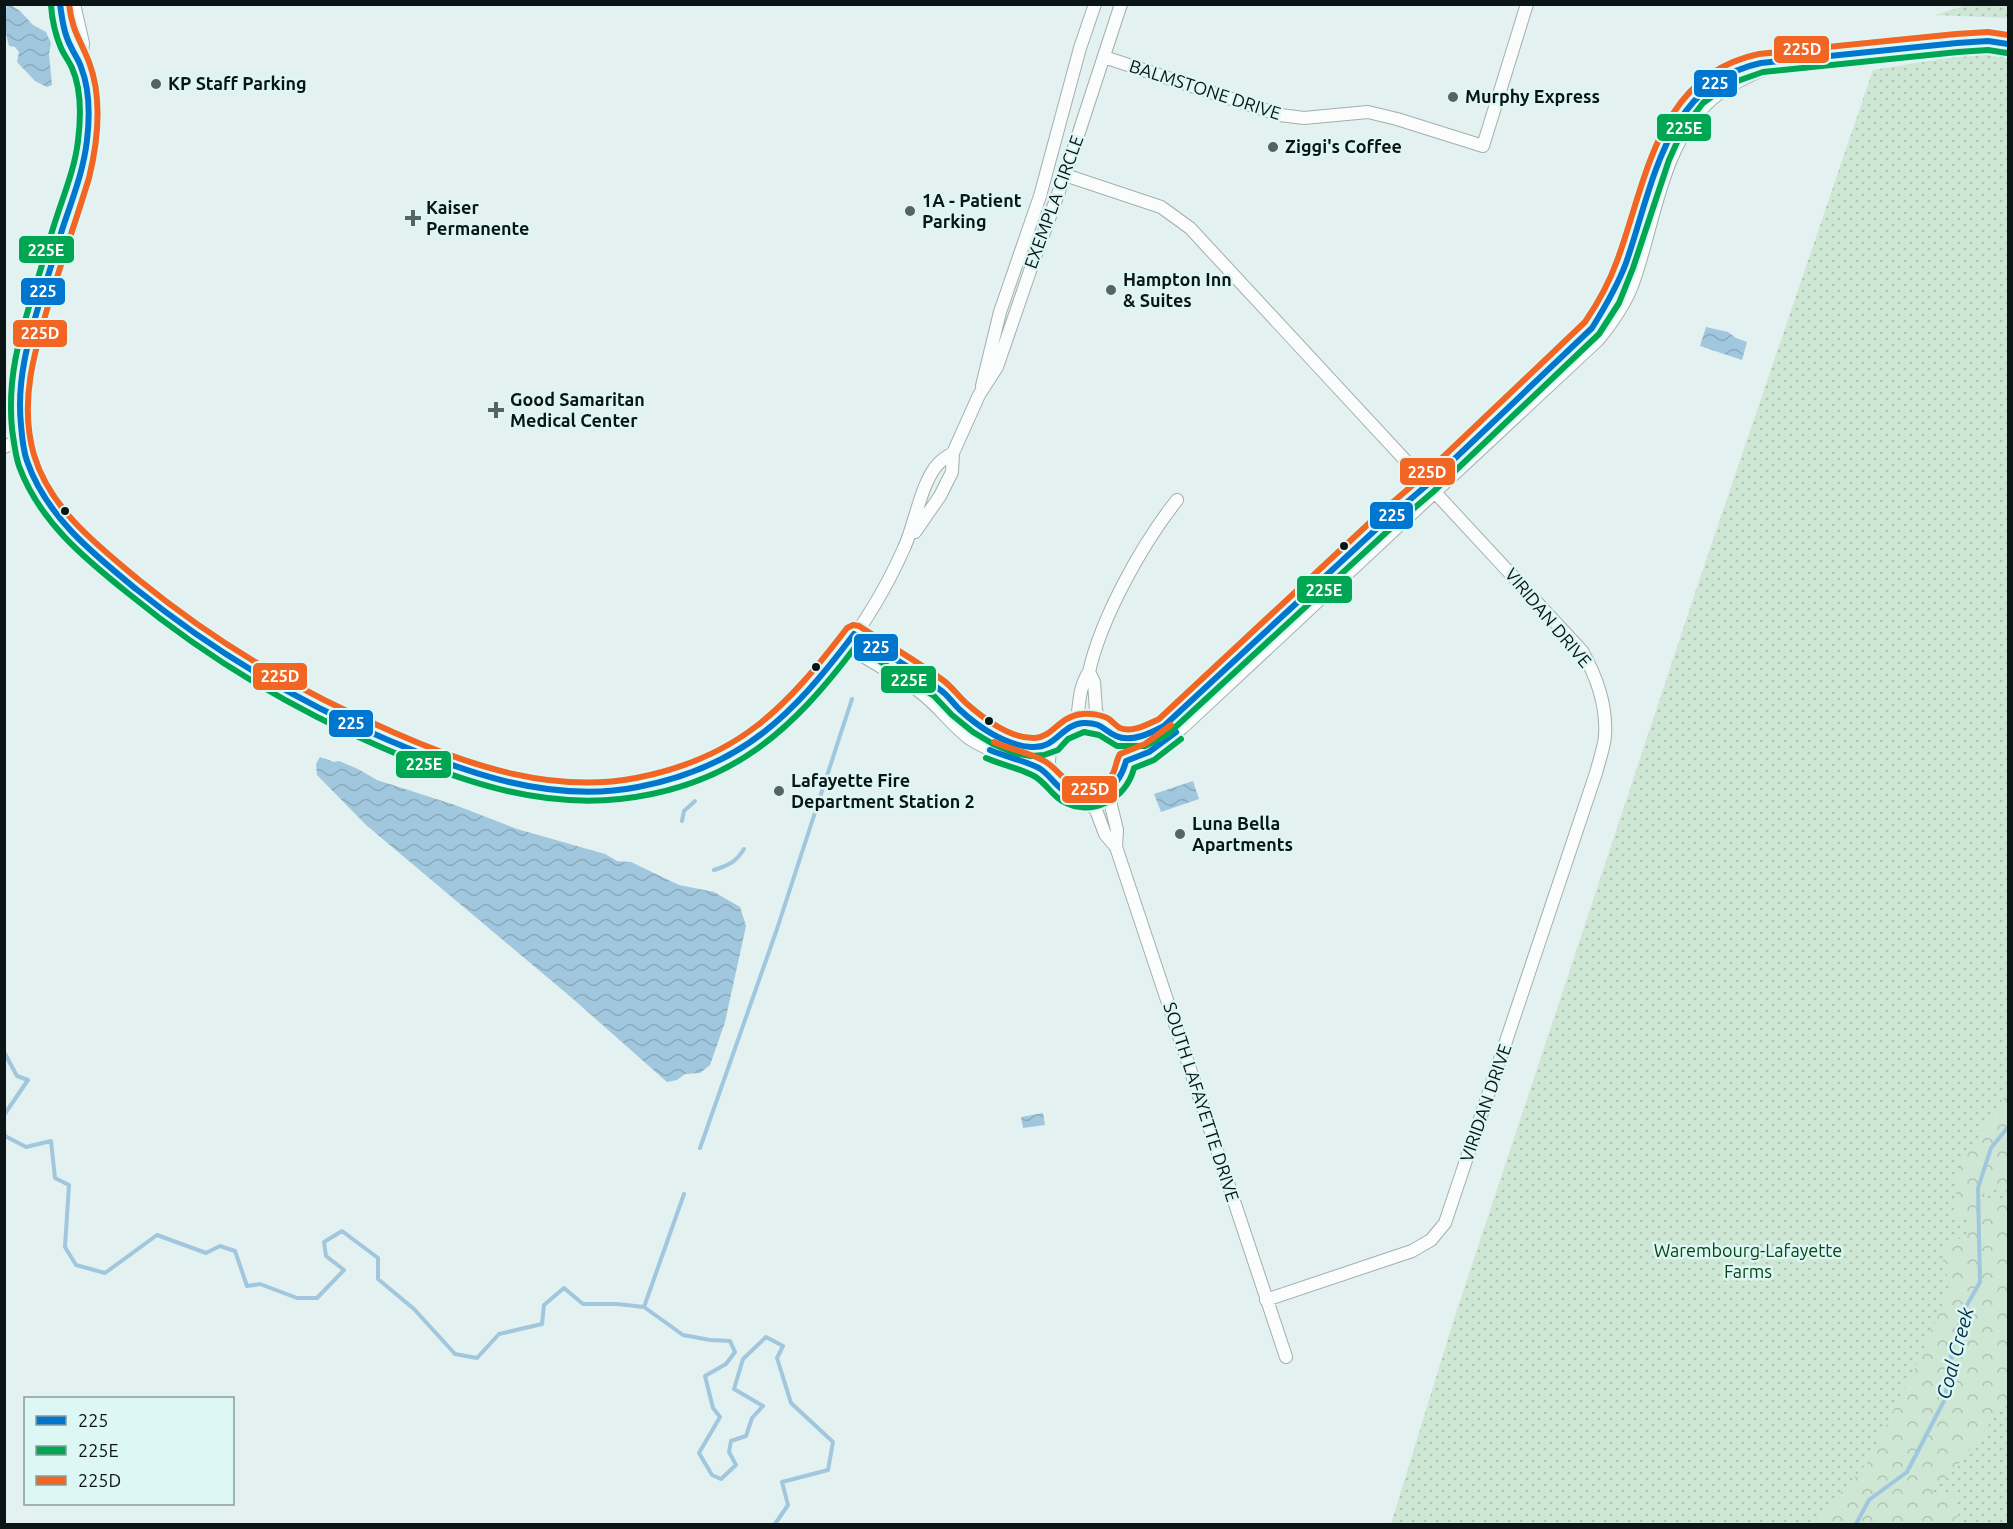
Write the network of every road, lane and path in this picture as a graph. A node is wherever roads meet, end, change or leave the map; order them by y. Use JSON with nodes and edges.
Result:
{"nodes":[{"id":1,"x":60,"y":4,"type":"edge"},
{"id":2,"x":74,"y":4,"type":"edge"},
{"id":3,"x":1095,"y":4,"type":"edge"},
{"id":4,"x":1121,"y":4,"type":"edge"},
{"id":5,"x":1527,"y":4,"type":"edge"},
{"id":6,"x":2008,"y":44,"type":"edge"},
{"id":7,"x":1104,"y":57,"type":"junction"},
{"id":8,"x":81,"y":65,"type":"junction"},
{"id":9,"x":1065,"y":175,"type":"junction"},
{"id":10,"x":979,"y":395,"type":"junction"},
{"id":11,"x":22,"y":439,"type":"junction"},
{"id":12,"x":4,"y":447,"type":"edge"},
{"id":13,"x":1431,"y":488,"type":"junction"},
{"id":14,"x":1177,"y":500,"type":"dead end"},
{"id":15,"x":854,"y":634,"type":"junction"},
{"id":16,"x":846,"y":646,"type":"junction"},
{"id":17,"x":1089,"y":672,"type":"junction"},
{"id":18,"x":1076,"y":724,"type":"junction"},
{"id":19,"x":1103,"y":726,"type":"junction"},
{"id":20,"x":1117,"y":737,"type":"junction"},
{"id":21,"x":1054,"y":742,"type":"junction"},
{"id":22,"x":1125,"y":761,"type":"junction"},
{"id":23,"x":1053,"y":778,"type":"junction"},
{"id":24,"x":1108,"y":793,"type":"junction"},
{"id":25,"x":1083,"y":799,"type":"junction"},
{"id":26,"x":1116,"y":847,"type":"junction"},
{"id":27,"x":1266,"y":1300,"type":"junction"},
{"id":28,"x":1286,"y":1357,"type":"dead end"}],
"edges":[{"from":1,"to":8,"type":"street","name":"EXEMPLA CIRCLE"},
{"from":2,"to":8,"type":"street","name":"EXEMPLA CIRCLE"},
{"from":3,"to":10,"type":"street","name":"EXEMPLA CIRCLE"},
{"from":4,"to":7,"type":"street","name":"EXEMPLA CIRCLE"},
{"from":5,"to":7,"type":"street","name":"BALMSTONE DRIVE"},
{"from":6,"to":13,"type":"street"},
{"from":7,"to":9,"type":"street","name":"EXEMPLA CIRCLE"},
{"from":8,"to":11,"type":"street","name":"EXEMPLA CIRCLE"},
{"from":9,"to":10,"type":"street","name":"EXEMPLA CIRCLE"},
{"from":9,"to":13,"type":"street","name":"VIRIDAN DRIVE"},
{"from":10,"to":15,"type":"street","name":"EXEMPLA CIRCLE"},
{"from":11,"to":12,"type":"street"},
{"from":11,"to":16,"type":"street","name":"EXEMPLA CIRCLE"},
{"from":13,"to":20,"type":"street"},
{"from":13,"to":22,"type":"street"},
{"from":13,"to":27,"type":"street","name":"VIRIDAN DRIVE"},
{"from":14,"to":17,"type":"street"},
{"from":15,"to":16,"type":"street","name":"EXEMPLA CIRCLE"},
{"from":15,"to":21,"type":"street"},
{"from":16,"to":23,"type":"street"},
{"from":17,"to":18,"type":"street"},
{"from":17,"to":19,"type":"street"},
{"from":18,"to":19,"type":"street"},
{"from":18,"to":21,"type":"street"},
{"from":19,"to":20,"type":"street"},
{"from":20,"to":22,"type":"street"},
{"from":21,"to":23,"type":"street"},
{"from":22,"to":24,"type":"street"},
{"from":23,"to":25,"type":"street"},
{"from":24,"to":25,"type":"street"},
{"from":24,"to":26,"type":"street","name":"SOUTH LAFAYETTE DRIVE"},
{"from":25,"to":26,"type":"street","name":"SOUTH LAFAYETTE DRIVE"},
{"from":26,"to":27,"type":"street","name":"SOUTH LAFAYETTE DRIVE"},
{"from":27,"to":28,"type":"street","name":"SOUTH LAFAYETTE DRIVE"}]}
